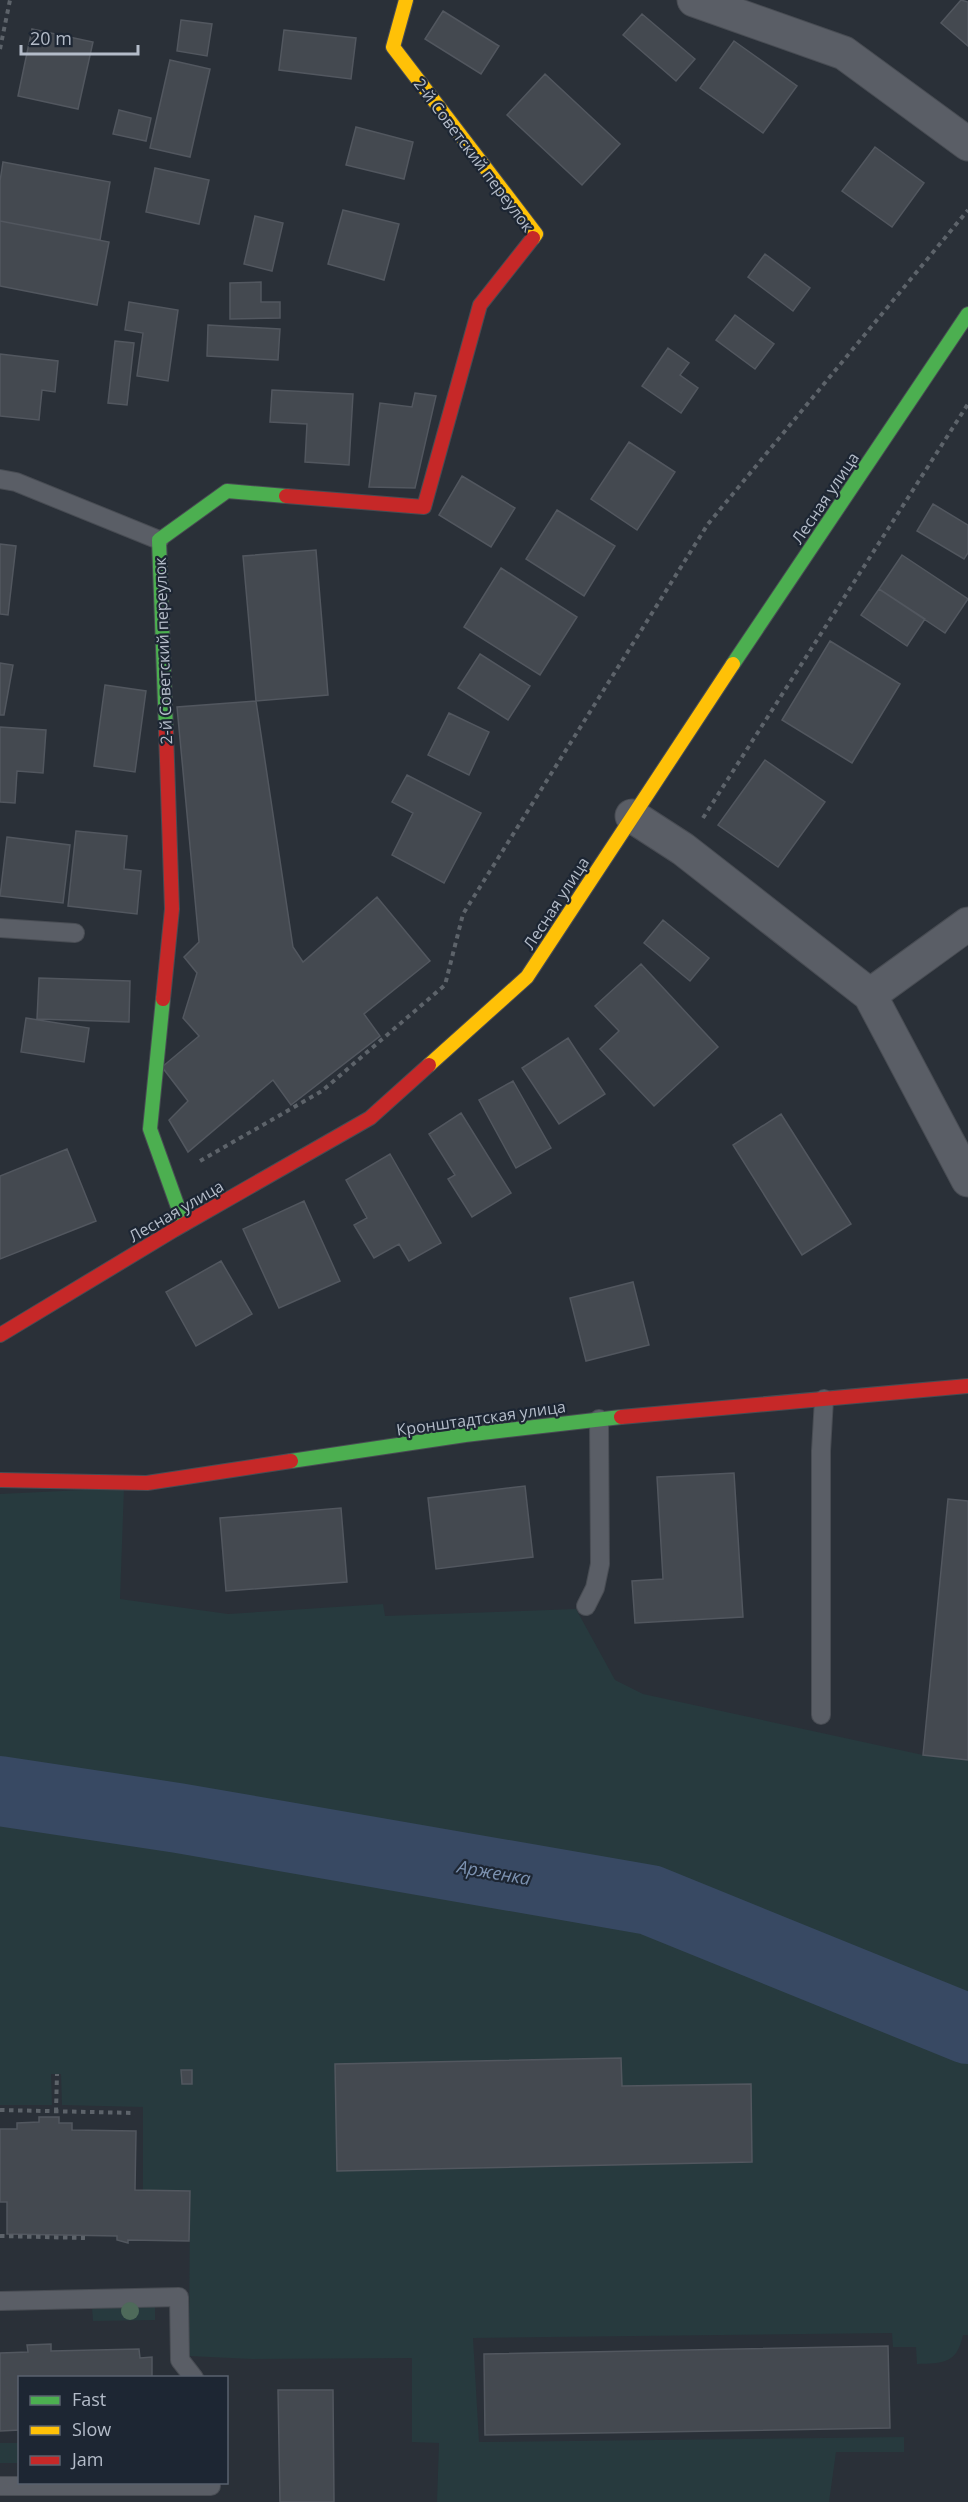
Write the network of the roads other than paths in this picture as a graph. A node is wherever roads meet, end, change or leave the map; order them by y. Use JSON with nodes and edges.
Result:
{"nodes":[{"id":1,"x":406,"y":0,"type":"edge"},
{"id":2,"x":694,"y":0,"type":"edge"},
{"id":3,"x":968,"y":144,"type":"edge"},
{"id":4,"x":968,"y":314,"type":"edge"},
{"id":5,"x":0,"y":479,"type":"edge"},
{"id":6,"x":159,"y":540,"type":"junction"},
{"id":7,"x":632,"y":816,"type":"junction"},
{"id":8,"x":968,"y":924,"type":"edge"},
{"id":9,"x":0,"y":928,"type":"edge"},
{"id":10,"x":75,"y":933,"type":"dead end"},
{"id":11,"x":870,"y":995,"type":"junction"},
{"id":12,"x":968,"y":1179,"type":"edge"},
{"id":13,"x":184,"y":1224,"type":"junction"},
{"id":14,"x":0,"y":1335,"type":"edge"},
{"id":15,"x":968,"y":1386,"type":"edge"},
{"id":16,"x":824,"y":1399,"type":"junction"},
{"id":17,"x":599,"y":1419,"type":"junction"},
{"id":18,"x":0,"y":1480,"type":"edge"},
{"id":19,"x":586,"y":1606,"type":"dead end"},
{"id":20,"x":821,"y":1715,"type":"dead end"},
{"id":21,"x":0,"y":2301,"type":"edge"},
{"id":22,"x":192,"y":2376,"type":"edge"},
{"id":23,"x":0,"y":2486,"type":"edge"},
{"id":24,"x":211,"y":2490,"type":"edge"}],
"edges":[{"from":1,"to":6,"type":"street","name":"2-й Советский переулок"},
{"from":2,"to":3,"type":"street"},
{"from":4,"to":7,"type":"street","name":"Лесная улица"},
{"from":5,"to":6,"type":"lane"},
{"from":6,"to":13,"type":"street","name":"2-й Советский переулок"},
{"from":7,"to":11,"type":"street"},
{"from":7,"to":13,"type":"street","name":"Лесная улица"},
{"from":8,"to":11,"type":"street"},
{"from":9,"to":10,"type":"lane"},
{"from":11,"to":12,"type":"street"},
{"from":13,"to":14,"type":"street","name":"Лесная улица"},
{"from":15,"to":16,"type":"street","name":"Кронштадтская улица"},
{"from":16,"to":17,"type":"street","name":"Кронштадтская улица"},
{"from":16,"to":20,"type":"lane"},
{"from":17,"to":18,"type":"street","name":"Кронштадтская улица"},
{"from":17,"to":19,"type":"lane"},
{"from":21,"to":22,"type":"lane"},
{"from":23,"to":24,"type":"lane"}]}
